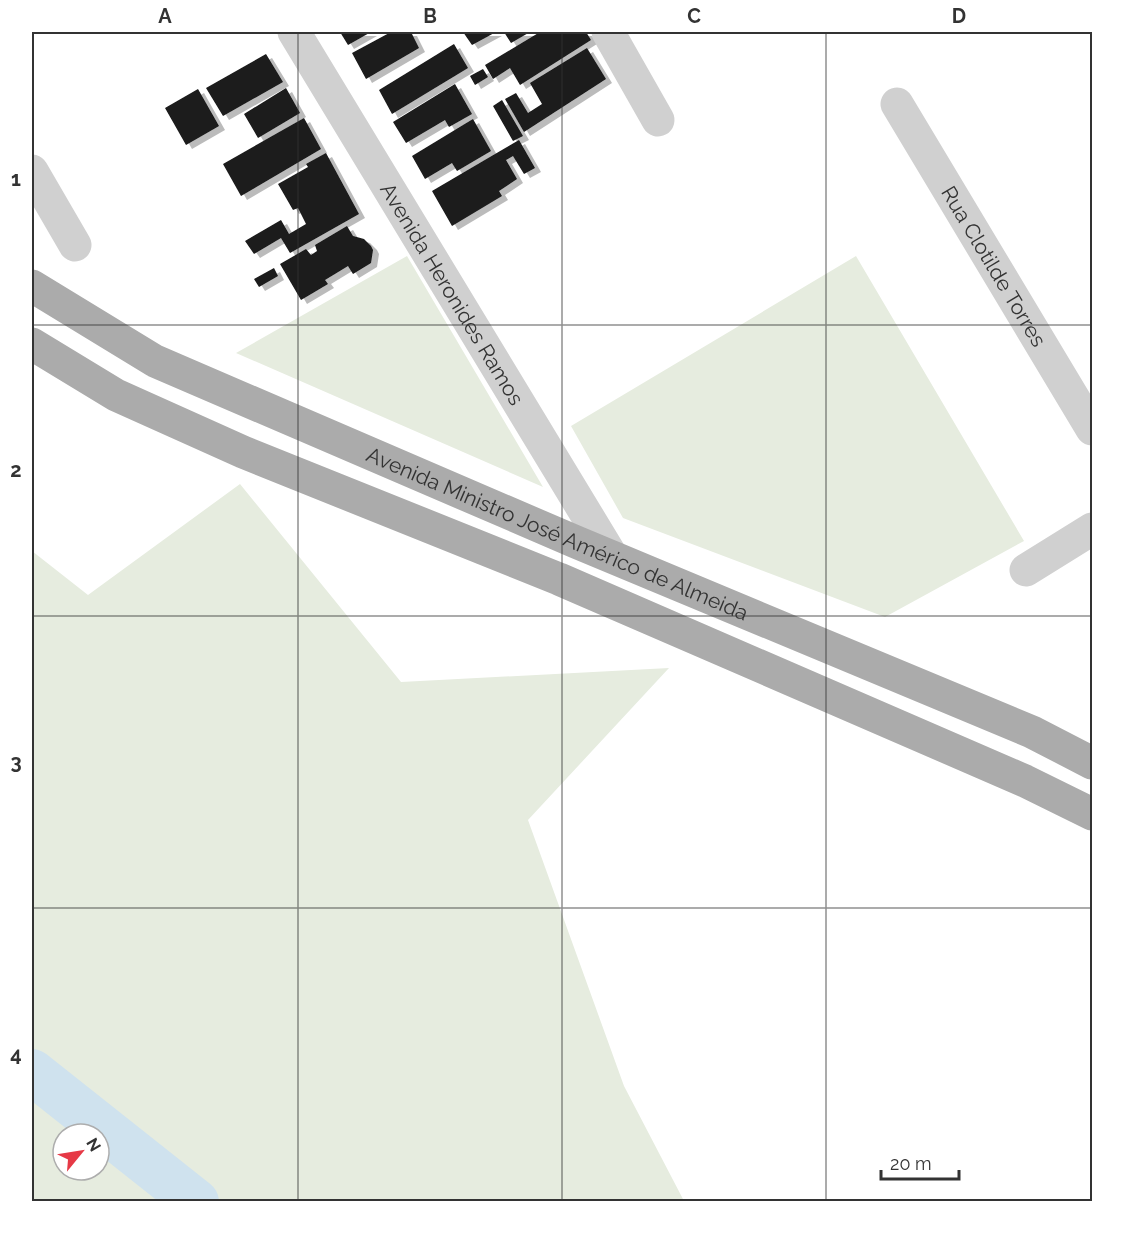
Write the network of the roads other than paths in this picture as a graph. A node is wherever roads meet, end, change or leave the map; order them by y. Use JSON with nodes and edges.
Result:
{"nodes":[{"id":1,"x":294,"y":32,"type":"edge"},
{"id":2,"x":608,"y":32,"type":"edge"},
{"id":3,"x":897,"y":105,"type":"dead end"},
{"id":4,"x":658,"y":120,"type":"dead end"},
{"id":5,"x":32,"y":171,"type":"edge"},
{"id":6,"x":75,"y":245,"type":"dead end"},
{"id":7,"x":32,"y":286,"type":"edge"},
{"id":8,"x":32,"y":344,"type":"edge"},
{"id":9,"x":1092,"y":429,"type":"edge"},
{"id":10,"x":1092,"y":529,"type":"edge"},
{"id":11,"x":611,"y":555,"type":"junction"},
{"id":12,"x":1026,"y":570,"type":"dead end"},
{"id":13,"x":1092,"y":764,"type":"edge"},
{"id":14,"x":1092,"y":814,"type":"edge"}],
"edges":[{"from":1,"to":11,"type":"street","name":"Avenida Heronides Ramos"},
{"from":2,"to":4,"type":"street"},
{"from":3,"to":9,"type":"street","name":"Rua Clotilde Torres"},
{"from":5,"to":6,"type":"street"},
{"from":7,"to":11,"type":"main road","name":"Avenida Ministro José Américo de Almeida"},
{"from":8,"to":14,"type":"main road","name":"Avenida Ministro José Américo de Almeida"},
{"from":10,"to":12,"type":"street"},
{"from":11,"to":13,"type":"main road","name":"Avenida Ministro José Américo de Almeida"}]}
